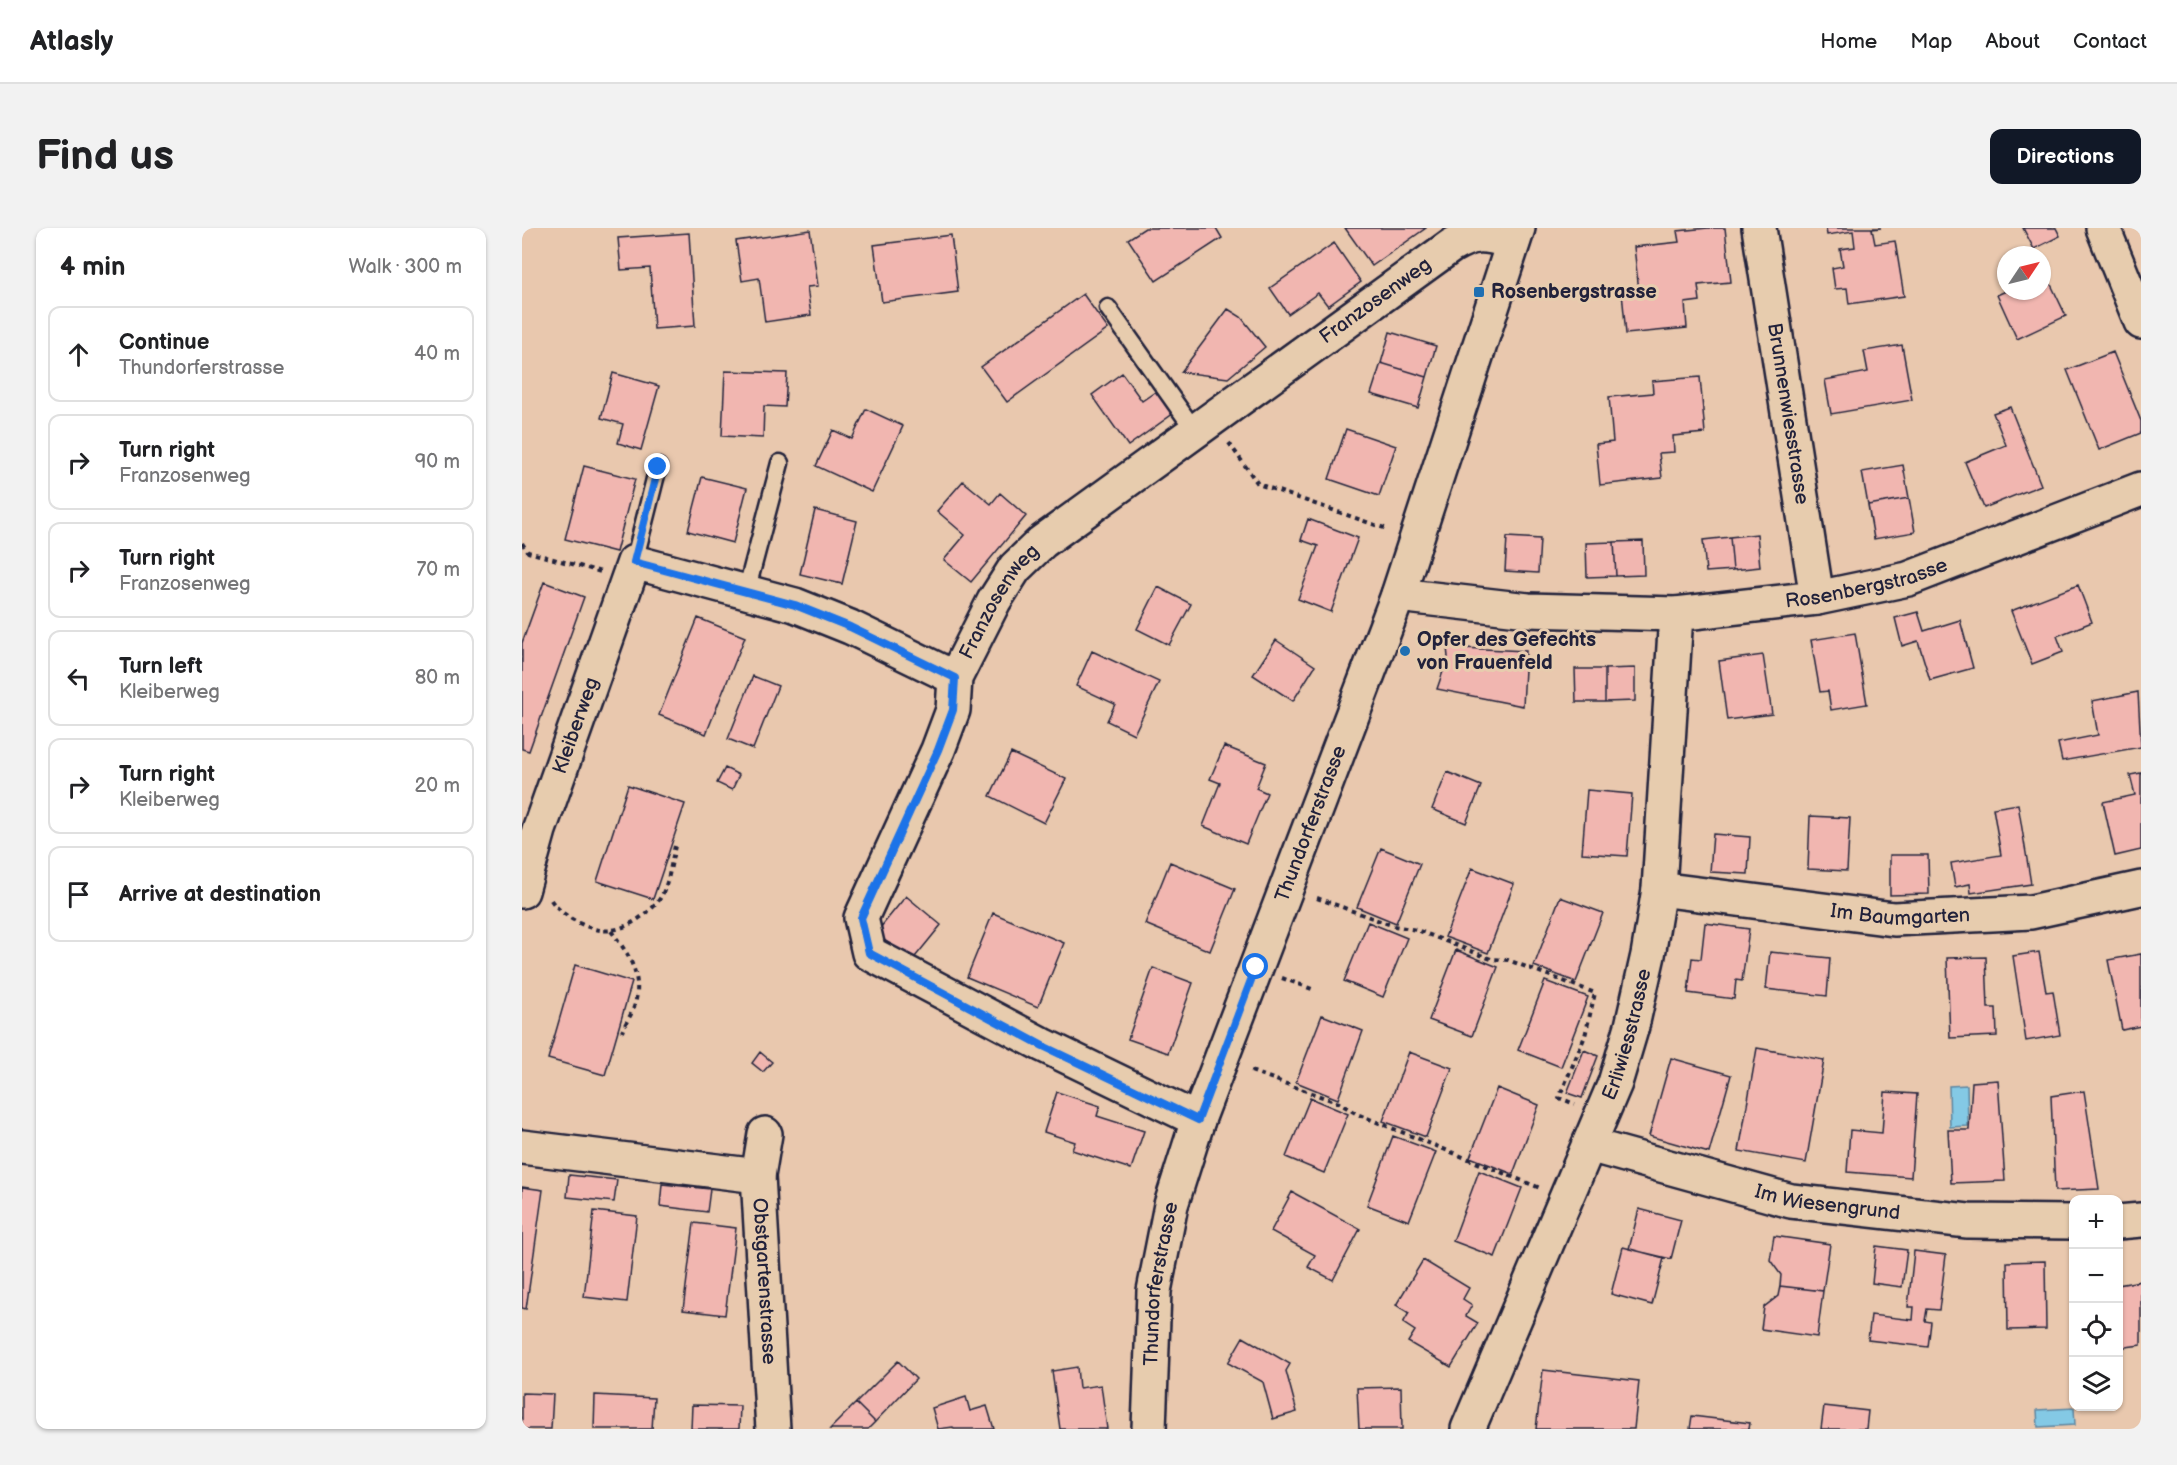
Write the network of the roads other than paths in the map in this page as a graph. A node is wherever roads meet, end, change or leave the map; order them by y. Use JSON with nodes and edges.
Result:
{"nodes":[{"id":1,"x":1759,"y":228,"type":"edge"},
{"id":2,"x":2103,"y":228,"type":"edge"},
{"id":3,"x":1515,"y":235,"type":"edge"},
{"id":4,"x":1108,"y":308,"type":"dead end"},
{"id":5,"x":2141,"y":322,"type":"edge"},
{"id":6,"x":1204,"y":425,"type":"junction"},
{"id":7,"x":780,"y":463,"type":"dead end"},
{"id":8,"x":658,"y":467,"type":"dead end"},
{"id":9,"x":2141,"y":489,"type":"edge"},
{"id":10,"x":631,"y":570,"type":"junction"},
{"id":11,"x":746,"y":592,"type":"junction"},
{"id":12,"x":1398,"y":596,"type":"junction"},
{"id":13,"x":1817,"y":598,"type":"junction"},
{"id":14,"x":1676,"y":614,"type":"junction"},
{"id":15,"x":955,"y":678,"type":"junction"},
{"id":16,"x":525,"y":880,"type":"edge"},
{"id":17,"x":2141,"y":888,"type":"edge"},
{"id":18,"x":1659,"y":889,"type":"junction"},
{"id":19,"x":1198,"y":1120,"type":"junction"},
{"id":20,"x":765,"y":1134,"type":"dead end"},
{"id":21,"x":1589,"y":1145,"type":"junction"},
{"id":22,"x":522,"y":1148,"type":"edge"},
{"id":23,"x":758,"y":1176,"type":"junction"},
{"id":24,"x":2141,"y":1220,"type":"edge"},
{"id":25,"x":2069,"y":1222,"type":"edge"},
{"id":26,"x":2123,"y":1222,"type":"edge"},
{"id":27,"x":772,"y":1429,"type":"edge"},
{"id":28,"x":1149,"y":1429,"type":"edge"},
{"id":29,"x":1468,"y":1429,"type":"edge"}],
"edges":[{"from":1,"to":13,"type":"street","name":"Brunnenwiesstrasse"},
{"from":2,"to":5,"type":"street"},
{"from":3,"to":6,"type":"street","name":"Franzosenweg"},
{"from":3,"to":12,"type":"street","name":"Thundorferstrasse"},
{"from":4,"to":6,"type":"lane"},
{"from":6,"to":15,"type":"street","name":"Franzosenweg"},
{"from":7,"to":11,"type":"lane"},
{"from":8,"to":10,"type":"lane","name":"Kleiberweg"},
{"from":9,"to":13,"type":"street","name":"Rosenbergstrasse"},
{"from":10,"to":11,"type":"street"},
{"from":10,"to":16,"type":"street","name":"Kleiberweg"},
{"from":11,"to":15,"type":"street"},
{"from":12,"to":14,"type":"street","name":"Rosenbergstrasse"},
{"from":12,"to":19,"type":"street","name":"Thundorferstrasse"},
{"from":13,"to":14,"type":"street","name":"Rosenbergstrasse"},
{"from":14,"to":18,"type":"street","name":"Erliwiesstrasse"},
{"from":15,"to":19,"type":"street","name":"Franzosenweg"},
{"from":17,"to":18,"type":"street","name":"Im Baumgarten"},
{"from":18,"to":21,"type":"street","name":"Erliwiesstrasse"},
{"from":19,"to":28,"type":"street","name":"Thundorferstrasse"},
{"from":20,"to":23,"type":"street","name":"Obstgartenstrasse"},
{"from":21,"to":25,"type":"street","name":"Im Wiesengrund"},
{"from":21,"to":29,"type":"street","name":"Erliwiesstrasse"},
{"from":22,"to":23,"type":"street"},
{"from":23,"to":27,"type":"street","name":"Obstgartenstrasse"},
{"from":24,"to":26,"type":"street"}]}
